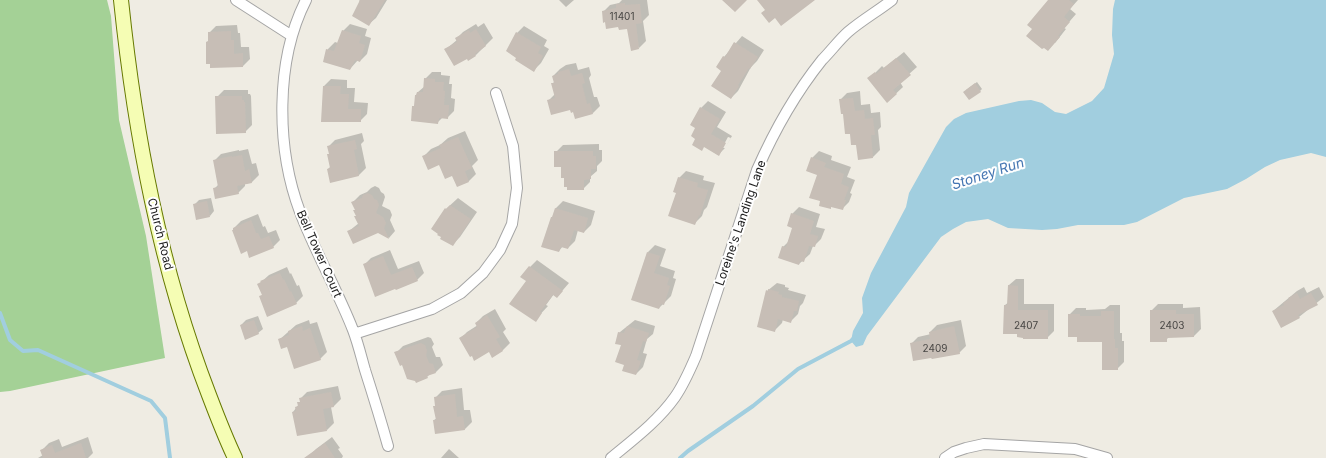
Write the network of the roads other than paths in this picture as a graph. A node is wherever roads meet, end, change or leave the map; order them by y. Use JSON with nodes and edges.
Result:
{"nodes":[{"id":1,"x":121,"y":0,"type":"edge"},
{"id":2,"x":236,"y":0,"type":"edge"},
{"id":3,"x":306,"y":0,"type":"edge"},
{"id":4,"x":892,"y":0,"type":"edge"},
{"id":5,"x":292,"y":36,"type":"junction"},
{"id":6,"x":496,"y":93,"type":"dead end"},
{"id":7,"x":353,"y":330,"type":"junction"},
{"id":8,"x":388,"y":446,"type":"dead end"},
{"id":9,"x":234,"y":458,"type":"edge"},
{"id":10,"x":610,"y":458,"type":"edge"},
{"id":11,"x":945,"y":458,"type":"edge"},
{"id":12,"x":1107,"y":458,"type":"edge"}],
"edges":[{"from":1,"to":9,"type":"main road","name":"Church Road"},
{"from":2,"to":5,"type":"street"},
{"from":3,"to":5,"type":"street","name":"Bell Tower Court"},
{"from":4,"to":10,"type":"street","name":"Loreine's Landing Lane"},
{"from":5,"to":7,"type":"street","name":"Bell Tower Court"},
{"from":6,"to":7,"type":"street"},
{"from":7,"to":8,"type":"street","name":"Bell Tower Court"},
{"from":11,"to":12,"type":"street"}]}
